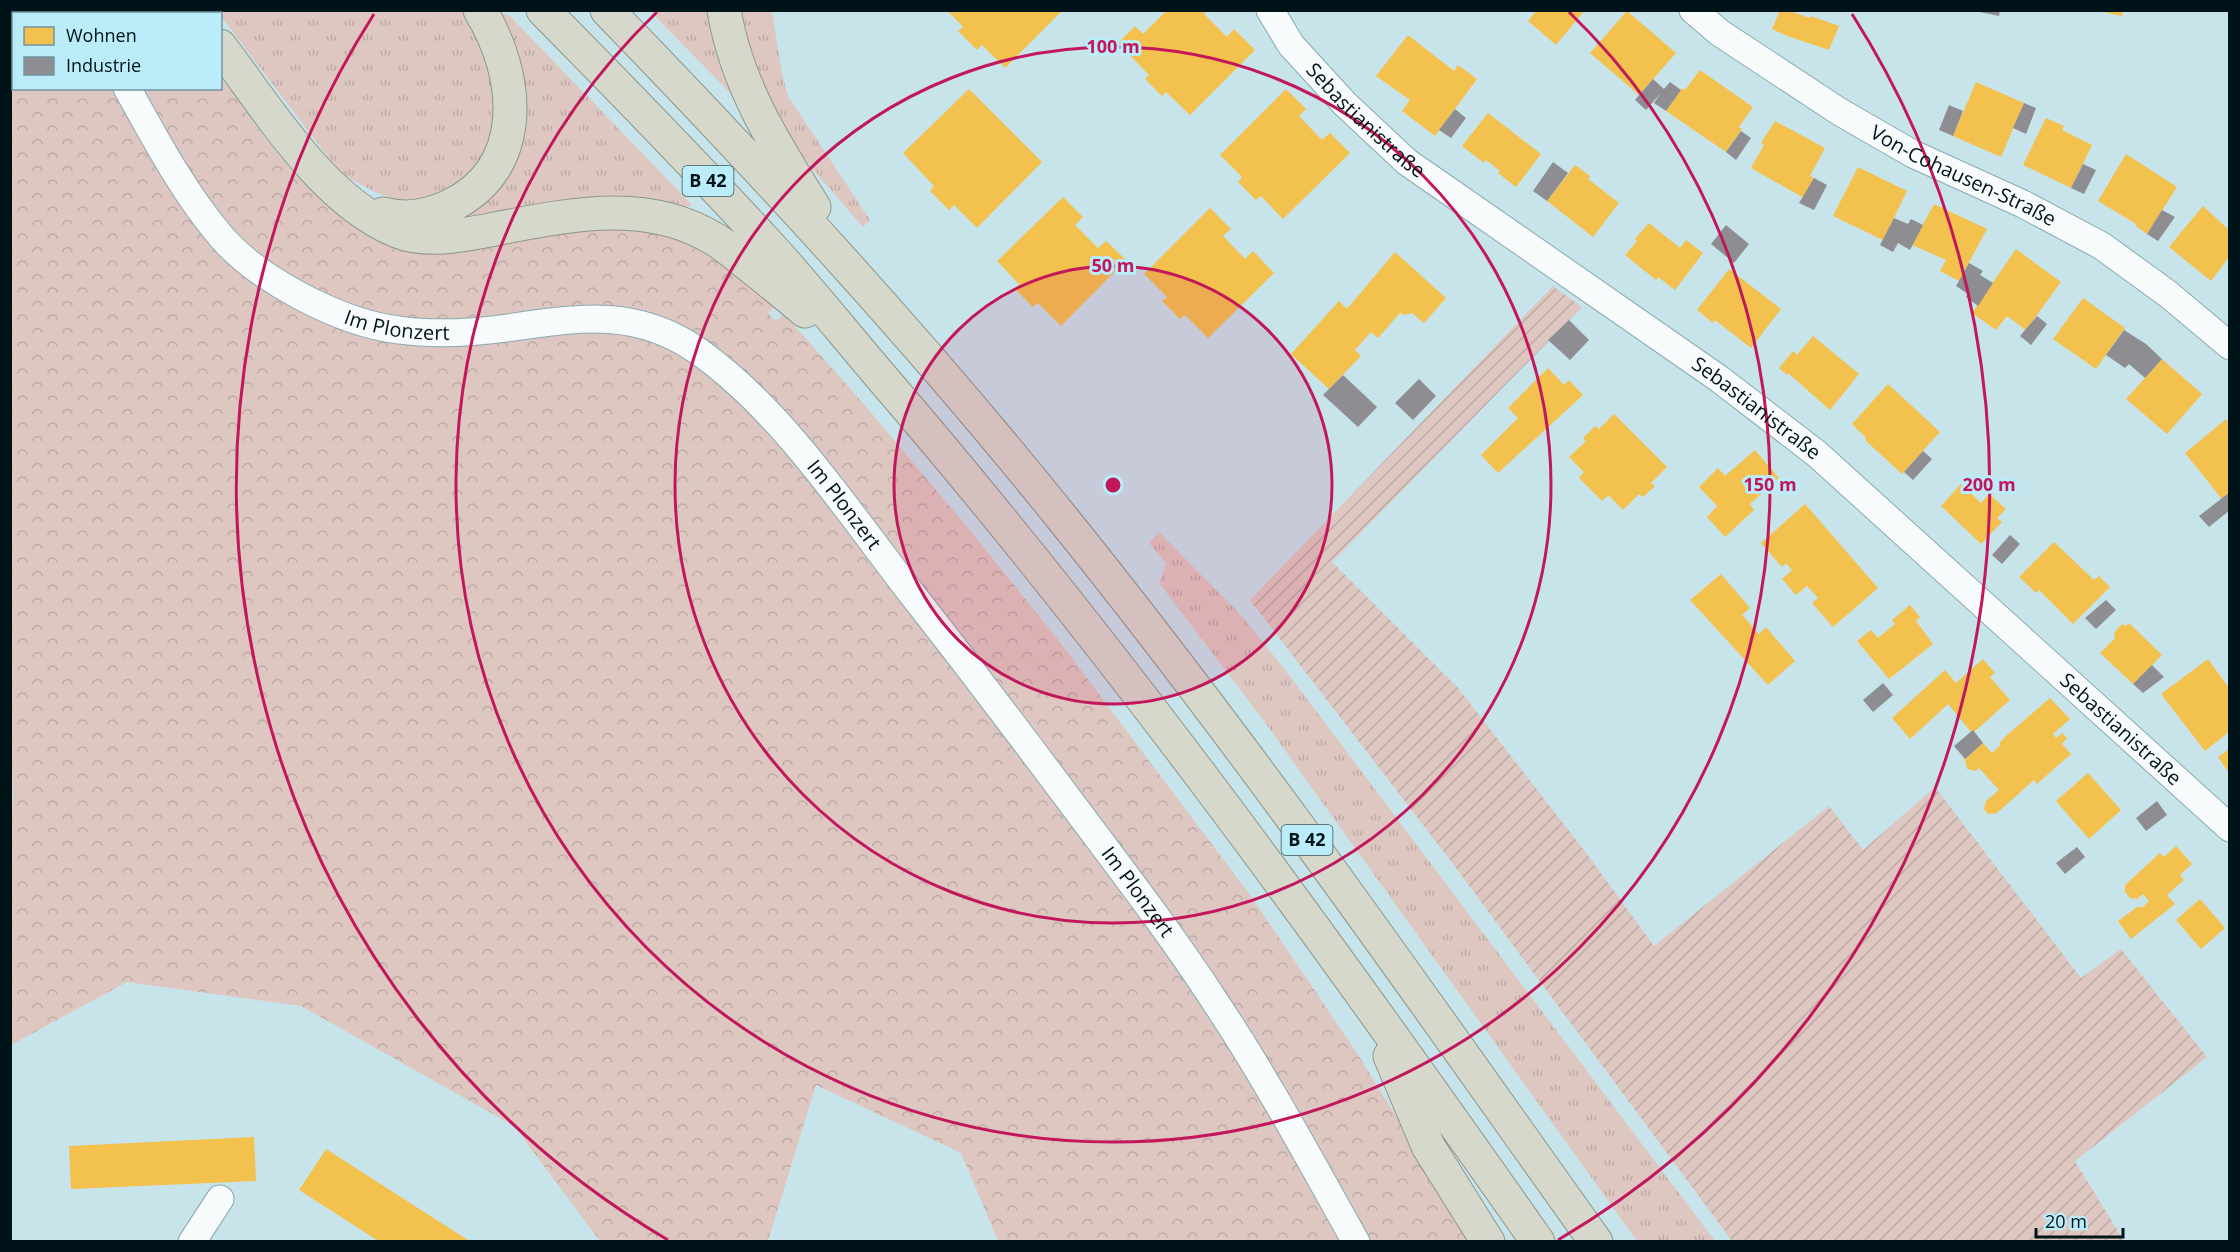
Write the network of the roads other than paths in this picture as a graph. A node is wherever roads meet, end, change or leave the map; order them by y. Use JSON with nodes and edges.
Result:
{"nodes":[{"id":1,"x":480,"y":10,"type":"edge"},
{"id":2,"x":543,"y":10,"type":"edge"},
{"id":3,"x":607,"y":10,"type":"edge"},
{"id":4,"x":724,"y":10,"type":"edge"},
{"id":5,"x":1270,"y":10,"type":"edge"},
{"id":6,"x":1693,"y":10,"type":"edge"},
{"id":7,"x":222,"y":49,"type":"edge"},
{"id":8,"x":129,"y":90,"type":"edge"},
{"id":9,"x":358,"y":207,"type":"junction"},
{"id":10,"x":856,"y":275,"type":"junction"},
{"id":11,"x":2229,"y":346,"type":"edge"},
{"id":12,"x":866,"y":359,"type":"junction"},
{"id":13,"x":2229,"y":828,"type":"edge"},
{"id":14,"x":1370,"y":1007,"type":"junction"},
{"id":15,"x":219,"y":1199,"type":"dead end"},
{"id":16,"x":192,"y":1242,"type":"edge"},
{"id":17,"x":1356,"y":1242,"type":"edge"},
{"id":18,"x":1488,"y":1242,"type":"edge"},
{"id":19,"x":1538,"y":1242,"type":"edge"},
{"id":20,"x":1596,"y":1242,"type":"edge"}],
"edges":[{"from":1,"to":9,"type":"highway"},
{"from":2,"to":12,"type":"highway","number":"B 42"},
{"from":3,"to":10,"type":"highway","number":"B 42"},
{"from":4,"to":10,"type":"highway"},
{"from":5,"to":13,"type":"street","name":"Sebastianistraße"},
{"from":6,"to":11,"type":"street","name":"Von-Cohausen-Straße"},
{"from":7,"to":9,"type":"highway"},
{"from":8,"to":17,"type":"street","name":"Im Plonzert"},
{"from":9,"to":12,"type":"highway"},
{"from":10,"to":20,"type":"highway","number":"B 42"},
{"from":12,"to":14,"type":"highway","number":"B 42"},
{"from":14,"to":18,"type":"highway"},
{"from":14,"to":19,"type":"highway","number":"B 42"},
{"from":15,"to":16,"type":"street"}]}
